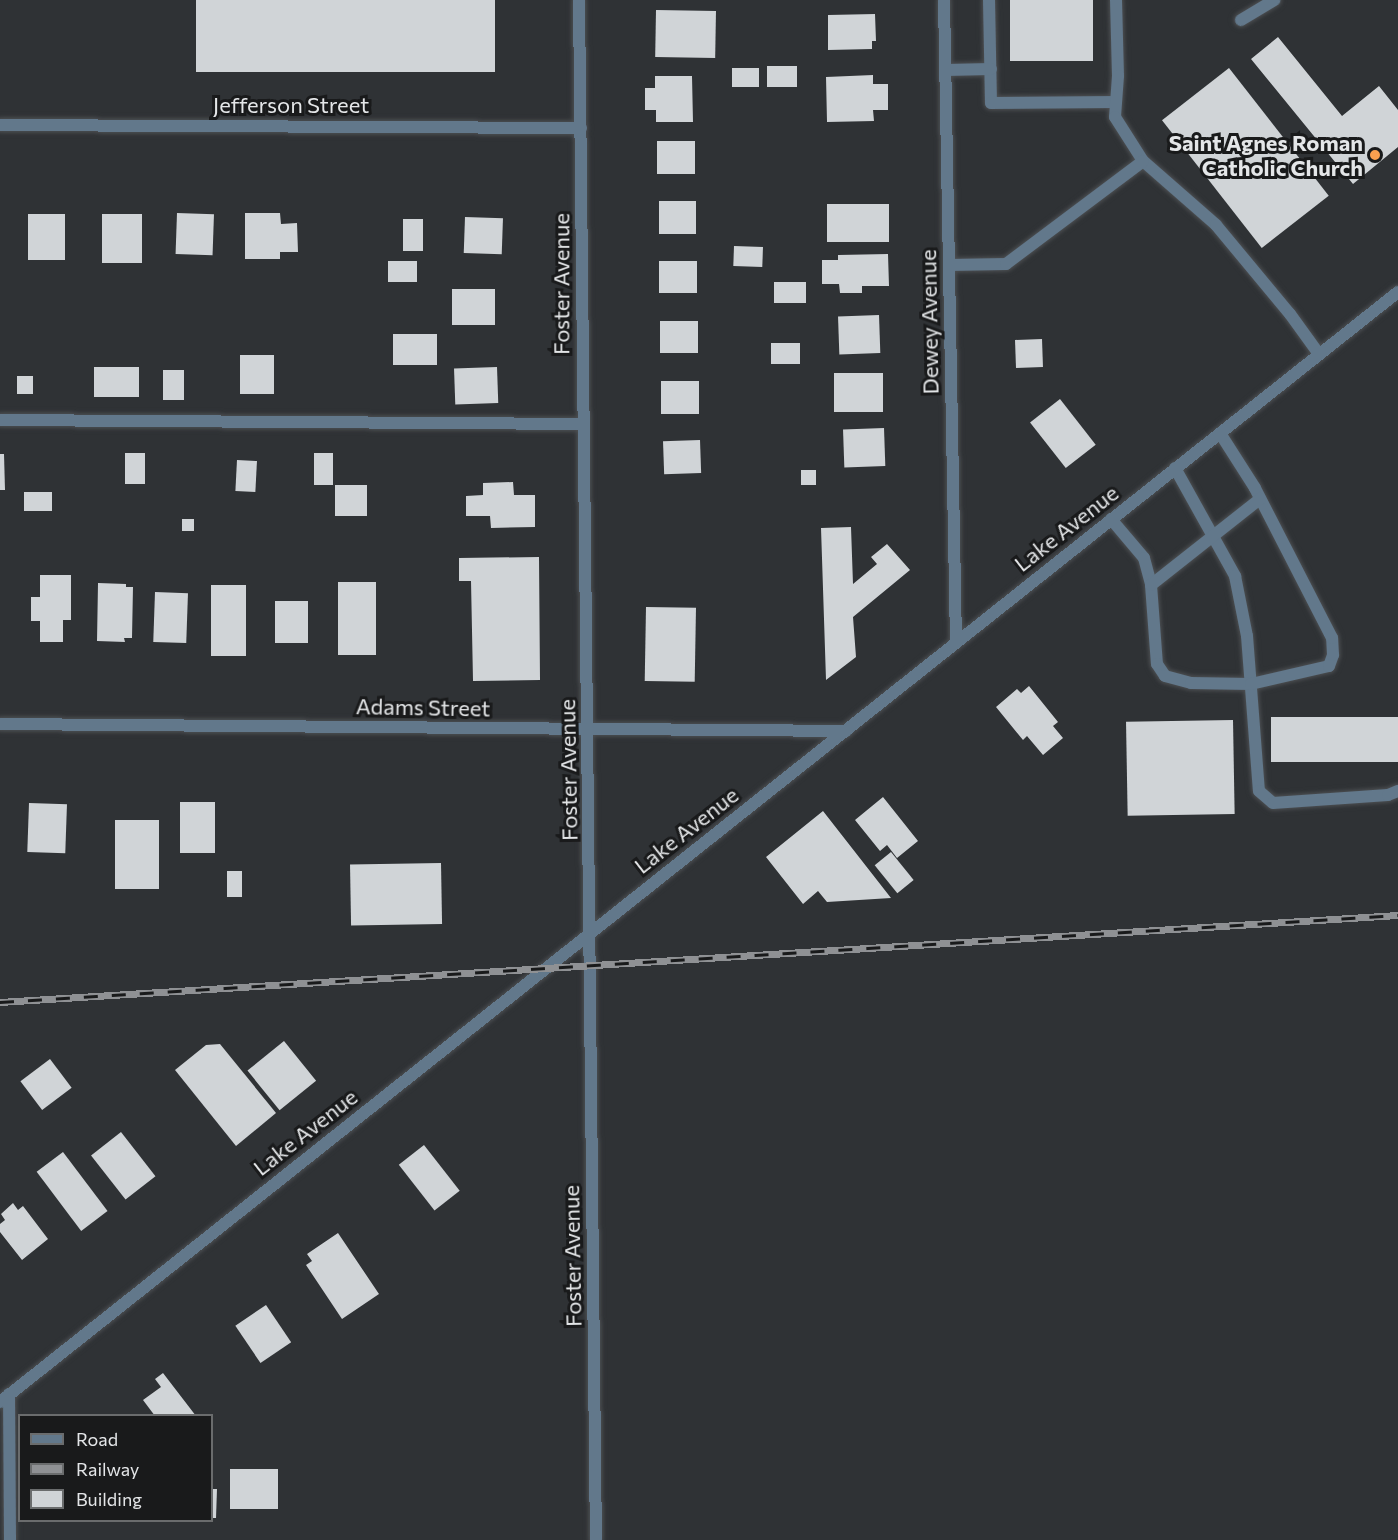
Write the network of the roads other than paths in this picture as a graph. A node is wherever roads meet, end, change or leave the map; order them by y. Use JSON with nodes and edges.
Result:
{"nodes":[{"id":1,"x":579,"y":0,"type":"edge"},
{"id":2,"x":944,"y":0,"type":"edge"},
{"id":3,"x":989,"y":0,"type":"edge"},
{"id":4,"x":1116,"y":0,"type":"edge"},
{"id":5,"x":1274,"y":0,"type":"edge"},
{"id":6,"x":1241,"y":20,"type":"dead end"},
{"id":7,"x":991,"y":69,"type":"junction"},
{"id":8,"x":946,"y":70,"type":"junction"},
{"id":9,"x":1116,"y":102,"type":"junction"},
{"id":10,"x":0,"y":125,"type":"edge"},
{"id":11,"x":581,"y":128,"type":"junction"},
{"id":12,"x":1143,"y":161,"type":"junction"},
{"id":13,"x":949,"y":265,"type":"junction"},
{"id":14,"x":1398,"y":292,"type":"edge"},
{"id":15,"x":1319,"y":354,"type":"junction"},
{"id":16,"x":0,"y":420,"type":"edge"},
{"id":17,"x":584,"y":424,"type":"junction"},
{"id":18,"x":1220,"y":433,"type":"junction"},
{"id":19,"x":1175,"y":468,"type":"junction"},
{"id":20,"x":1260,"y":499,"type":"junction"},
{"id":21,"x":1111,"y":519,"type":"junction"},
{"id":22,"x":1212,"y":535,"type":"junction"},
{"id":23,"x":1151,"y":585,"type":"junction"},
{"id":24,"x":956,"y":642,"type":"junction"},
{"id":25,"x":1251,"y":684,"type":"junction"},
{"id":26,"x":0,"y":724,"type":"edge"},
{"id":27,"x":588,"y":729,"type":"junction"},
{"id":28,"x":846,"y":731,"type":"junction"},
{"id":29,"x":1398,"y":791,"type":"edge"},
{"id":30,"x":591,"y":932,"type":"junction"},
{"id":31,"x":5,"y":1398,"type":"edge"},
{"id":32,"x":10,"y":1540,"type":"edge"},
{"id":33,"x":596,"y":1540,"type":"edge"}],
"edges":[{"from":1,"to":11,"type":"street","name":"Foster Avenue"},
{"from":2,"to":8,"type":"street","name":"Dewey Avenue"},
{"from":3,"to":7,"type":"street"},
{"from":4,"to":9,"type":"street"},
{"from":5,"to":6,"type":"street"},
{"from":7,"to":8,"type":"street"},
{"from":7,"to":9,"type":"street"},
{"from":8,"to":13,"type":"street","name":"Dewey Avenue"},
{"from":9,"to":12,"type":"street"},
{"from":10,"to":11,"type":"street","name":"Jefferson Street"},
{"from":11,"to":17,"type":"street","name":"Foster Avenue"},
{"from":12,"to":13,"type":"street"},
{"from":12,"to":15,"type":"street"},
{"from":13,"to":24,"type":"street","name":"Dewey Avenue"},
{"from":14,"to":15,"type":"street","name":"Lake Avenue"},
{"from":15,"to":18,"type":"street","name":"Lake Avenue"},
{"from":16,"to":17,"type":"street"},
{"from":17,"to":27,"type":"street","name":"Foster Avenue"},
{"from":18,"to":19,"type":"street","name":"Lake Avenue"},
{"from":18,"to":20,"type":"street"},
{"from":19,"to":21,"type":"street","name":"Lake Avenue"},
{"from":19,"to":22,"type":"street"},
{"from":20,"to":22,"type":"street"},
{"from":20,"to":25,"type":"street"},
{"from":21,"to":23,"type":"street"},
{"from":21,"to":24,"type":"street","name":"Lake Avenue"},
{"from":22,"to":23,"type":"street"},
{"from":22,"to":25,"type":"street"},
{"from":23,"to":25,"type":"street"},
{"from":24,"to":28,"type":"street","name":"Lake Avenue"},
{"from":25,"to":29,"type":"street"},
{"from":26,"to":27,"type":"street","name":"Adams Street"},
{"from":27,"to":28,"type":"street","name":"Adams Street"},
{"from":27,"to":30,"type":"street","name":"Foster Avenue"},
{"from":28,"to":30,"type":"street","name":"Lake Avenue"},
{"from":30,"to":31,"type":"street","name":"Lake Avenue"},
{"from":30,"to":33,"type":"street","name":"Foster Avenue"},
{"from":31,"to":32,"type":"street"}]}
